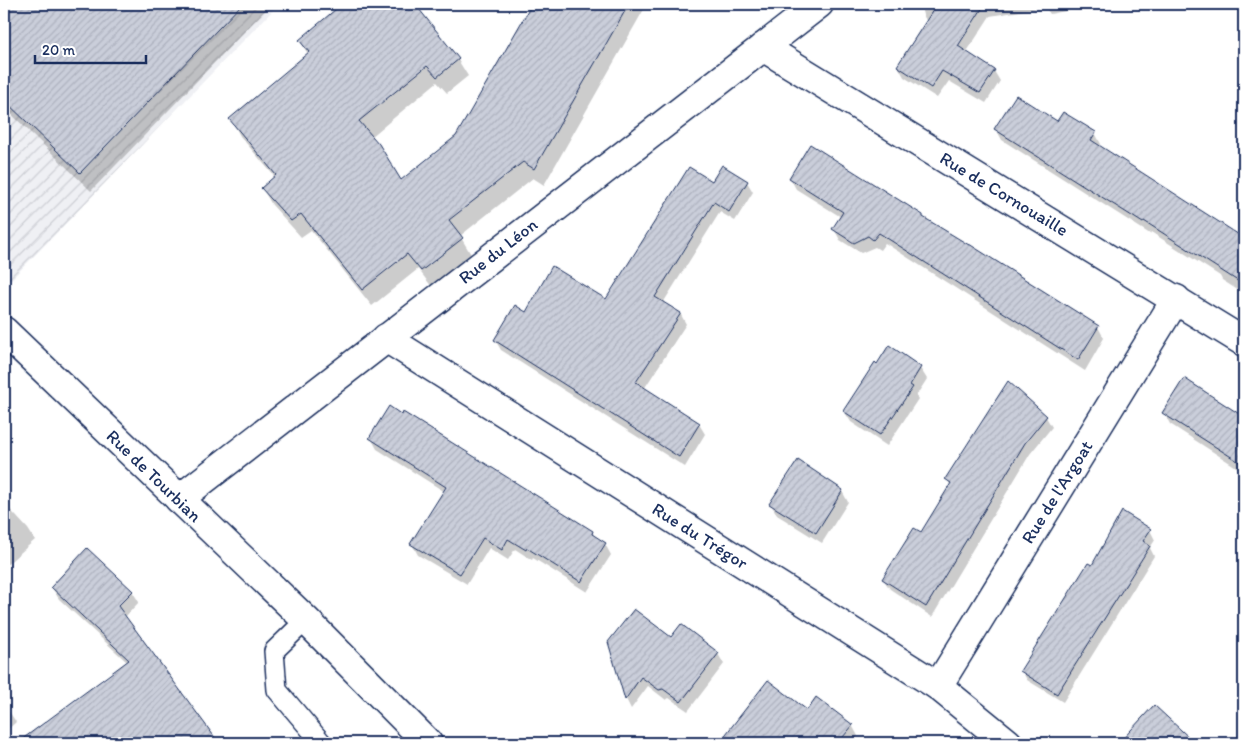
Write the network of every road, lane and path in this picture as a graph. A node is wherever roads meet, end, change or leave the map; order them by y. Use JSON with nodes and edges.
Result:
{"nodes":[{"id":1,"x":819,"y":4,"type":"edge"},
{"id":2,"x":763,"y":47,"type":"junction"},
{"id":3,"x":1176,"y":299,"type":"junction"},
{"id":4,"x":4,"y":331,"type":"edge"},
{"id":5,"x":386,"y":338,"type":"junction"},
{"id":6,"x":1244,"y":342,"type":"edge"},
{"id":7,"x":179,"y":499,"type":"junction"},
{"id":8,"x":306,"y":620,"type":"junction"},
{"id":9,"x":938,"y":686,"type":"junction"},
{"id":10,"x":322,"y":743,"type":"edge"},
{"id":11,"x":428,"y":743,"type":"edge"},
{"id":12,"x":1008,"y":743,"type":"edge"}],
"edges":[{"from":1,"to":2,"type":"street","name":"Rue du Léon"},
{"from":2,"to":3,"type":"street","name":"Rue de Cornouaille"},
{"from":2,"to":5,"type":"street","name":"Rue du Léon"},
{"from":3,"to":6,"type":"street","name":"Rue de Cornouaille"},
{"from":3,"to":9,"type":"street","name":"Rue de l'Argoat"},
{"from":4,"to":7,"type":"street","name":"Rue de Tourbian"},
{"from":5,"to":7,"type":"street","name":"Rue du Léon"},
{"from":5,"to":9,"type":"street","name":"Rue du Trégor"},
{"from":7,"to":8,"type":"street","name":"Rue de Tourbian"},
{"from":8,"to":10,"type":"lane"},
{"from":8,"to":11,"type":"street","name":"Rue de Tourbian"},
{"from":9,"to":12,"type":"street","name":"Rue du Trégor"}]}
